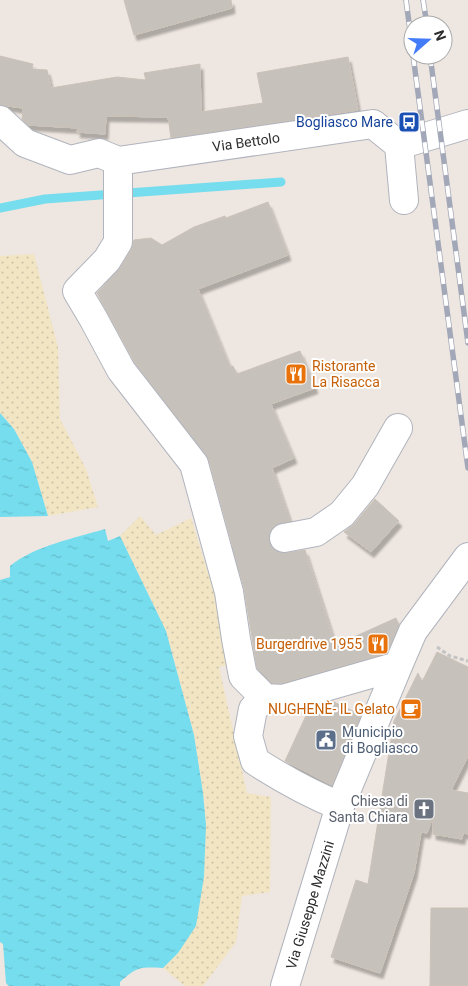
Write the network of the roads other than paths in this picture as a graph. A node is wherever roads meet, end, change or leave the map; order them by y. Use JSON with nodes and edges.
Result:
{"nodes":[{"id":1,"x":0,"y":120,"type":"edge"},
{"id":2,"x":468,"y":124,"type":"edge"},
{"id":3,"x":399,"y":144,"type":"junction"},
{"id":4,"x":118,"y":161,"type":"junction"},
{"id":5,"x":404,"y":200,"type":"dead end"},
{"id":6,"x":398,"y":428,"type":"dead end"},
{"id":7,"x":284,"y":538,"type":"tunnel mouth"},
{"id":8,"x":468,"y":557,"type":"edge"},
{"id":9,"x":398,"y":666,"type":"junction"},
{"id":10,"x":265,"y":698,"type":"junction"},
{"id":11,"x":340,"y":806,"type":"junction"},
{"id":12,"x":285,"y":986,"type":"edge"}],
"edges":[{"from":1,"to":4,"type":"street"},
{"from":2,"to":3,"type":"street"},
{"from":3,"to":4,"type":"street","name":"Via Bettolo"},
{"from":3,"to":5,"type":"street"},
{"from":4,"to":10,"type":"street"},
{"from":6,"to":7,"type":"street"},
{"from":8,"to":9,"type":"street","name":"Via Giuseppe Mazzini"},
{"from":9,"to":10,"type":"street"},
{"from":9,"to":11,"type":"street","name":"Via Giuseppe Mazzini"},
{"from":10,"to":11,"type":"street"},
{"from":11,"to":12,"type":"street","name":"Via Giuseppe Mazzini"}]}
